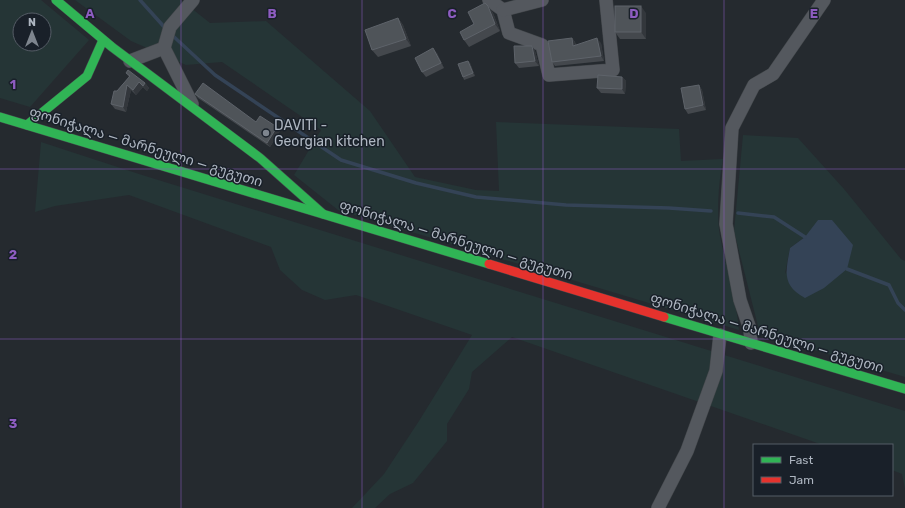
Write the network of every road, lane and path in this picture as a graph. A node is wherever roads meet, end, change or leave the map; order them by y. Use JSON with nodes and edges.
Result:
{"nodes":[{"id":1,"x":56,"y":0,"type":"edge"},
{"id":2,"x":193,"y":0,"type":"edge"},
{"id":3,"x":489,"y":0,"type":"edge"},
{"id":4,"x":542,"y":0,"type":"edge"},
{"id":5,"x":606,"y":0,"type":"edge"},
{"id":6,"x":824,"y":0,"type":"edge"},
{"id":7,"x":503,"y":10,"type":"junction"},
{"id":8,"x":103,"y":40,"type":"junction"},
{"id":9,"x":164,"y":48,"type":"junction"},
{"id":10,"x":130,"y":61,"type":"junction"},
{"id":11,"x":198,"y":114,"type":"junction"},
{"id":12,"x":0,"y":117,"type":"edge"},
{"id":13,"x":27,"y":125,"type":"junction"},
{"id":14,"x":325,"y":216,"type":"junction"},
{"id":15,"x":720,"y":335,"type":"junction"},
{"id":16,"x":750,"y":343,"type":"junction"},
{"id":17,"x":905,"y":389,"type":"edge"},
{"id":18,"x":658,"y":508,"type":"edge"}],
"edges":[{"from":1,"to":8,"type":"main road"},
{"from":2,"to":9,"type":"street"},
{"from":3,"to":7,"type":"street"},
{"from":4,"to":7,"type":"street"},
{"from":5,"to":7,"type":"street"},
{"from":6,"to":16,"type":"street"},
{"from":8,"to":10,"type":"main road"},
{"from":8,"to":13,"type":"main road"},
{"from":9,"to":10,"type":"street"},
{"from":9,"to":11,"type":"street"},
{"from":10,"to":11,"type":"main road"},
{"from":11,"to":14,"type":"main road"},
{"from":12,"to":13,"type":"main road","name":"ფონიჭალა — მარნეული — გუგუთი"},
{"from":13,"to":14,"type":"main road","name":"ფონიჭალა — მარნეული — გუგუთი"},
{"from":14,"to":15,"type":"main road","name":"ფონიჭალა — მარნეული — გუგუთი"},
{"from":15,"to":16,"type":"main road","name":"ფონიჭალა — მარნეული — გუგუთი"},
{"from":15,"to":18,"type":"street"},
{"from":16,"to":17,"type":"main road","name":"ფონიჭალა — მარნეული — გუგუთი"}]}
